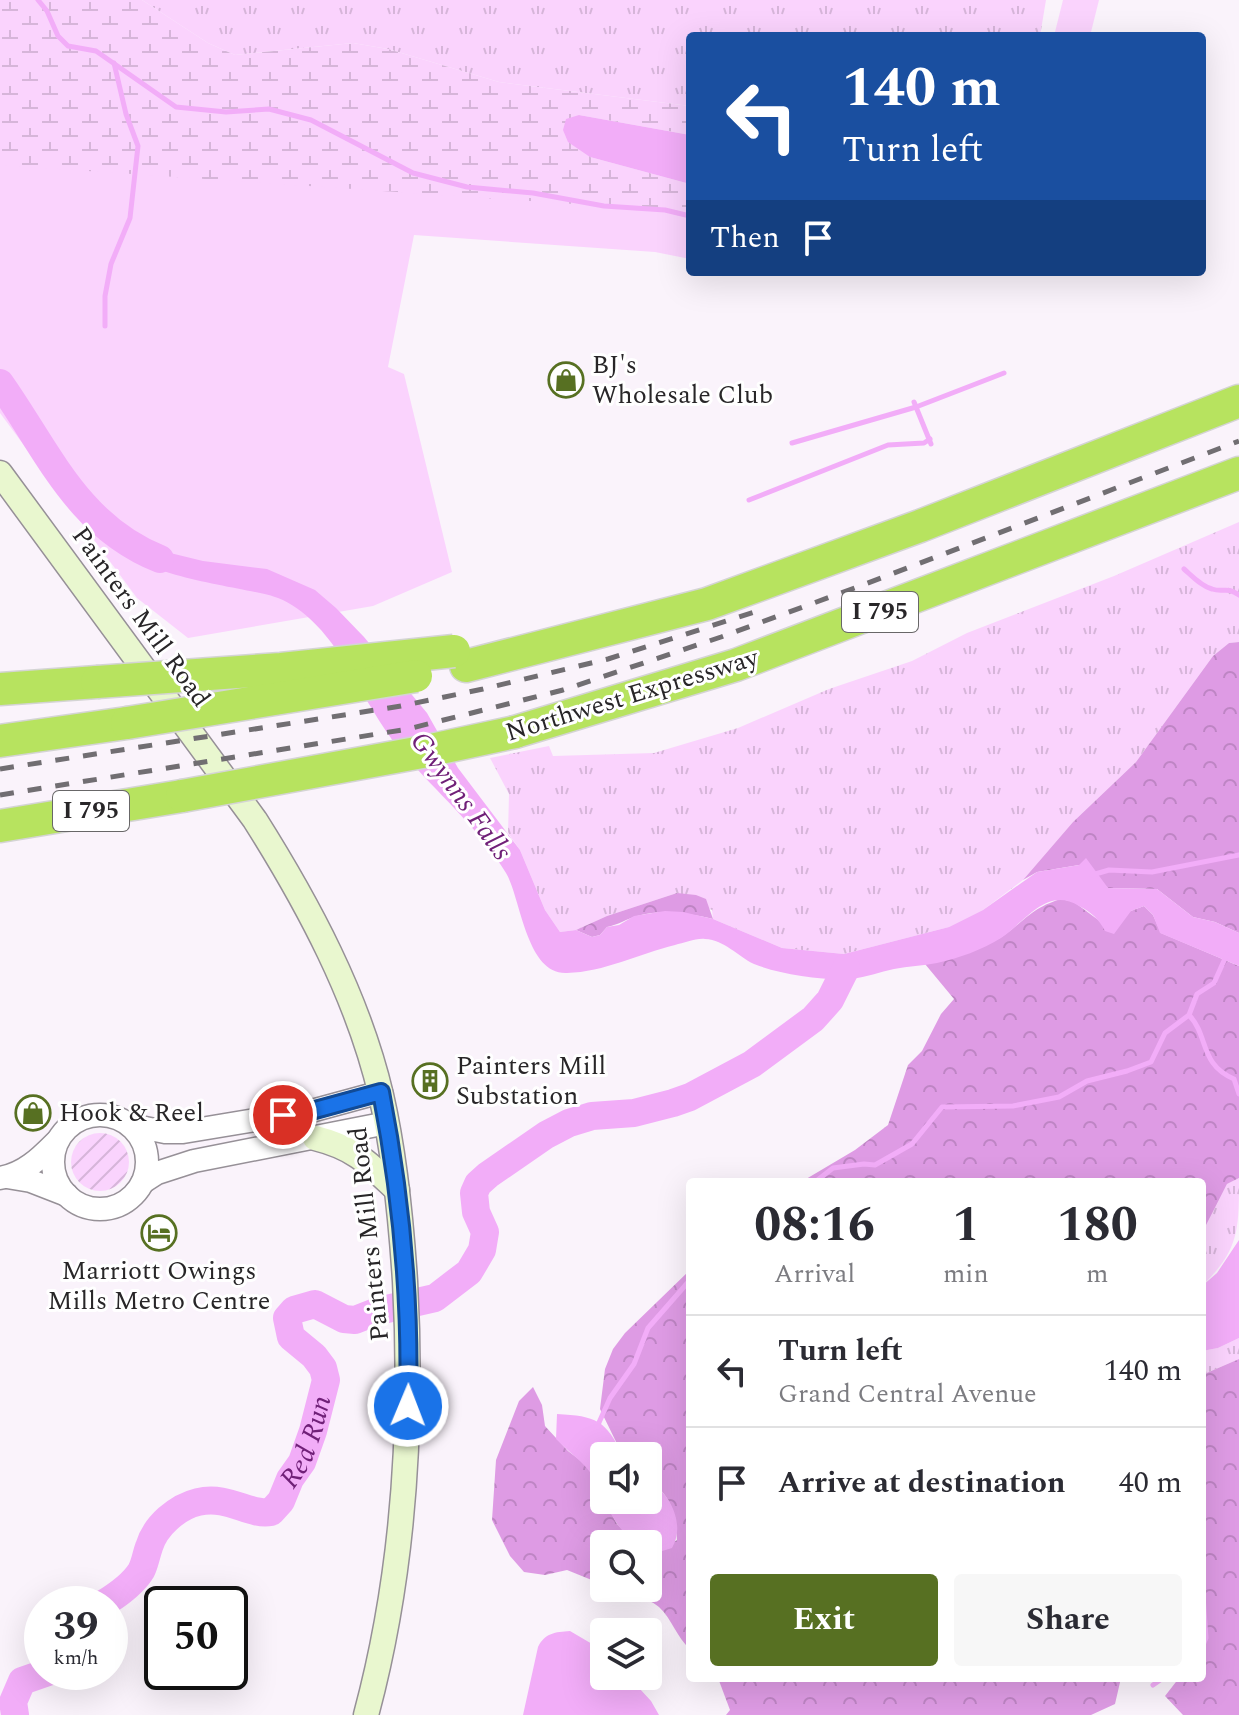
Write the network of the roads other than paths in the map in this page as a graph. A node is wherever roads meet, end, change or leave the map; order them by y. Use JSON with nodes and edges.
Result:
{"nodes":[{"id":1,"x":1239,"y":401,"type":"edge"},
{"id":2,"x":0,"y":473,"type":"edge"},
{"id":3,"x":1239,"y":473,"type":"edge"},
{"id":4,"x":460,"y":659,"type":"junction"},
{"id":5,"x":0,"y":689,"type":"edge"},
{"id":6,"x":0,"y":741,"type":"edge"},
{"id":7,"x":0,"y":826,"type":"edge"},
{"id":8,"x":381,"y":1092,"type":"junction"},
{"id":9,"x":387,"y":1123,"type":"junction"},
{"id":10,"x":130,"y":1125,"type":"junction"},
{"id":11,"x":315,"y":1138,"type":"junction"},
{"id":12,"x":58,"y":1140,"type":"junction"},
{"id":13,"x":3,"y":1178,"type":"edge"},
{"id":14,"x":143,"y":1182,"type":"junction"},
{"id":15,"x":397,"y":1190,"type":"junction"},
{"id":16,"x":67,"y":1195,"type":"junction"},
{"id":17,"x":366,"y":1715,"type":"edge"}],
"edges":[{"from":1,"to":4,"type":"highway","number":"I 795"},
{"from":2,"to":8,"type":"main road","name":"Painters Mill Road"},
{"from":3,"to":7,"type":"highway","name":"Northwest Expressway","number":"I 795","bridge":true},
{"from":4,"to":5,"type":"highway","bridge":true},
{"from":4,"to":6,"type":"highway","number":"I 795","bridge":true},
{"from":8,"to":9,"type":"main road","name":"Painters Mill Road"},
{"from":8,"to":10,"type":"street"},
{"from":9,"to":11,"type":"street"},
{"from":9,"to":15,"type":"main road","name":"Painters Mill Road"},
{"from":10,"to":12,"type":"street"},
{"from":10,"to":14,"type":"street"},
{"from":11,"to":14,"type":"street"},
{"from":11,"to":15,"type":"main road"},
{"from":12,"to":13,"type":"street"},
{"from":12,"to":16,"type":"street"},
{"from":13,"to":16,"type":"street"},
{"from":14,"to":16,"type":"street"},
{"from":15,"to":17,"type":"main road","name":"Painters Mill Road"}]}
